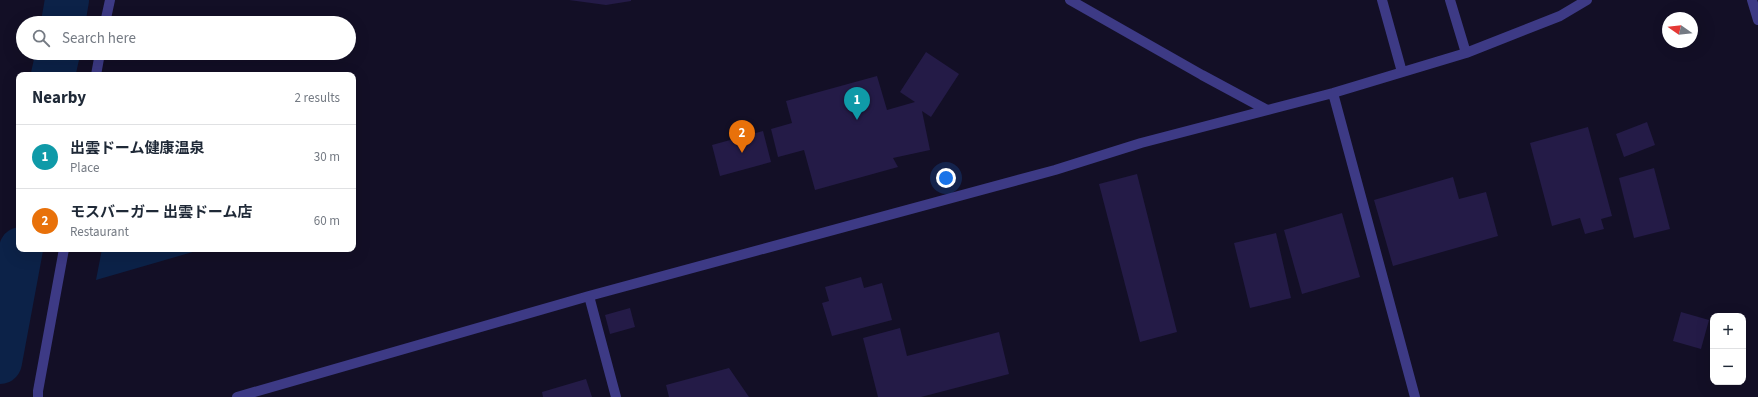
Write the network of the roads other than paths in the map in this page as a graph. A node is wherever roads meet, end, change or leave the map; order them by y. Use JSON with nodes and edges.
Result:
{"nodes":[{"id":1,"x":110,"y":0,"type":"edge"},
{"id":2,"x":1070,"y":0,"type":"edge"},
{"id":3,"x":1382,"y":0,"type":"edge"},
{"id":4,"x":1450,"y":0,"type":"edge"},
{"id":5,"x":1587,"y":0,"type":"edge"},
{"id":6,"x":1752,"y":0,"type":"edge"},
{"id":7,"x":107,"y":16,"type":"edge"},
{"id":8,"x":1758,"y":20,"type":"edge"},
{"id":9,"x":1466,"y":53,"type":"junction"},
{"id":10,"x":99,"y":60,"type":"edge"},
{"id":11,"x":97,"y":72,"type":"edge"},
{"id":12,"x":1402,"y":72,"type":"junction"},
{"id":13,"x":1333,"y":93,"type":"junction"},
{"id":14,"x":1267,"y":110,"type":"junction"},
{"id":15,"x":63,"y":252,"type":"edge"},
{"id":16,"x":589,"y":296,"type":"junction"},
{"id":17,"x":38,"y":397,"type":"edge"},
{"id":18,"x":237,"y":397,"type":"edge"},
{"id":19,"x":616,"y":397,"type":"edge"},
{"id":20,"x":1415,"y":397,"type":"edge"}],
"edges":[{"from":1,"to":7,"type":"street"},
{"from":2,"to":14,"type":"street"},
{"from":3,"to":12,"type":"street"},
{"from":4,"to":9,"type":"street"},
{"from":5,"to":9,"type":"street"},
{"from":6,"to":8,"type":"street"},
{"from":9,"to":12,"type":"street"},
{"from":10,"to":11,"type":"street"},
{"from":12,"to":13,"type":"street"},
{"from":13,"to":14,"type":"street"},
{"from":13,"to":20,"type":"street"},
{"from":14,"to":16,"type":"street"},
{"from":15,"to":17,"type":"street"},
{"from":16,"to":18,"type":"street"},
{"from":16,"to":19,"type":"street"}]}
